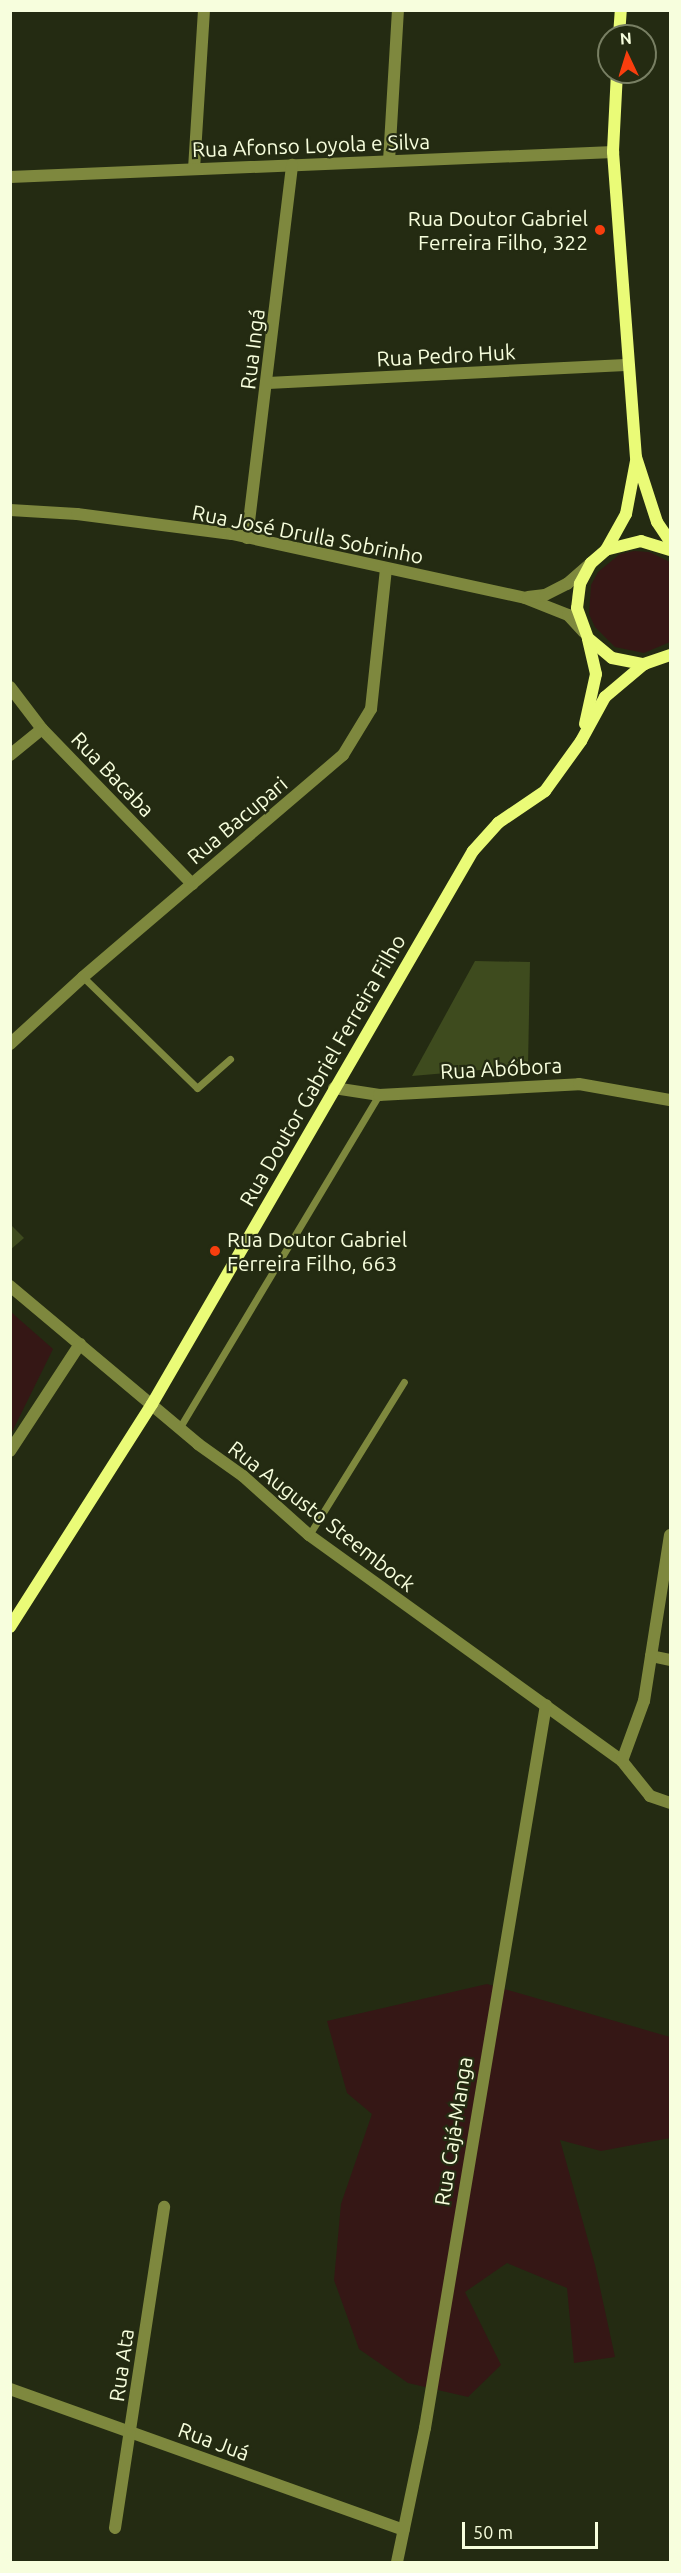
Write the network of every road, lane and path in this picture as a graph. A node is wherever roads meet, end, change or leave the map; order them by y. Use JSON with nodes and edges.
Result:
{"nodes":[{"id":1,"x":204,"y":10,"type":"edge"},
{"id":2,"x":398,"y":10,"type":"edge"},
{"id":3,"x":616,"y":84,"type":"edge"},
{"id":4,"x":613,"y":152,"type":"junction"},
{"id":5,"x":389,"y":161,"type":"junction"},
{"id":6,"x":292,"y":165,"type":"junction"},
{"id":7,"x":194,"y":169,"type":"junction"},
{"id":8,"x":10,"y":177,"type":"edge"},
{"id":9,"x":626,"y":365,"type":"junction"},
{"id":10,"x":268,"y":383,"type":"junction"},
{"id":11,"x":636,"y":457,"type":"junction"},
{"id":12,"x":10,"y":510,"type":"edge"},
{"id":13,"x":247,"y":538,"type":"junction"},
{"id":14,"x":670,"y":541,"type":"edge"},
{"id":15,"x":606,"y":550,"type":"junction"},
{"id":16,"x":670,"y":550,"type":"edge"},
{"id":17,"x":591,"y":563,"type":"junction"},
{"id":18,"x":386,"y":569,"type":"junction"},
{"id":19,"x":525,"y":598,"type":"junction"},
{"id":20,"x":586,"y":635,"type":"junction"},
{"id":21,"x":670,"y":655,"type":"edge"},
{"id":22,"x":644,"y":664,"type":"junction"},
{"id":23,"x":10,"y":687,"type":"edge"},
{"id":24,"x":42,"y":729,"type":"junction"},
{"id":25,"x":581,"y":741,"type":"junction"},
{"id":26,"x":10,"y":755,"type":"edge"},
{"id":27,"x":192,"y":884,"type":"junction"},
{"id":28,"x":83,"y":977,"type":"junction"},
{"id":29,"x":10,"y":1044,"type":"edge"},
{"id":30,"x":230,"y":1059,"type":"dead end"},
{"id":31,"x":334,"y":1088,"type":"junction"},
{"id":32,"x":379,"y":1095,"type":"junction"},
{"id":33,"x":670,"y":1100,"type":"edge"},
{"id":34,"x":10,"y":1286,"type":"edge"},
{"id":35,"x":80,"y":1344,"type":"junction"},
{"id":36,"x":404,"y":1382,"type":"dead end"},
{"id":37,"x":152,"y":1404,"type":"junction"},
{"id":38,"x":180,"y":1427,"type":"junction"},
{"id":39,"x":10,"y":1451,"type":"edge"},
{"id":40,"x":670,"y":1534,"type":"edge"},
{"id":41,"x":309,"y":1535,"type":"junction"},
{"id":42,"x":10,"y":1627,"type":"edge"},
{"id":43,"x":651,"y":1656,"type":"junction"},
{"id":44,"x":670,"y":1660,"type":"edge"},
{"id":45,"x":546,"y":1705,"type":"junction"},
{"id":46,"x":622,"y":1761,"type":"junction"},
{"id":47,"x":670,"y":1803,"type":"edge"},
{"id":48,"x":164,"y":2207,"type":"dead end"},
{"id":49,"x":10,"y":2390,"type":"edge"},
{"id":50,"x":130,"y":2432,"type":"junction"},
{"id":51,"x":115,"y":2528,"type":"dead end"},
{"id":52,"x":403,"y":2530,"type":"junction"},
{"id":53,"x":398,"y":2562,"type":"edge"}],
"edges":[{"from":1,"to":7,"type":"street"},
{"from":2,"to":5,"type":"street"},
{"from":3,"to":4,"type":"main road"},
{"from":4,"to":5,"type":"street","name":"Rua Afonso Loyola e Silva"},
{"from":4,"to":9,"type":"main road"},
{"from":5,"to":6,"type":"street","name":"Rua Afonso Loyola e Silva"},
{"from":6,"to":7,"type":"street","name":"Rua Afonso Loyola e Silva"},
{"from":6,"to":10,"type":"street","name":"Rua Ingá"},
{"from":7,"to":8,"type":"street","name":"Rua Afonso Loyola e Silva"},
{"from":9,"to":10,"type":"street","name":"Rua Pedro Huk"},
{"from":9,"to":11,"type":"main road"},
{"from":10,"to":13,"type":"street","name":"Rua Ingá"},
{"from":11,"to":14,"type":"main road"},
{"from":11,"to":15,"type":"main road"},
{"from":12,"to":13,"type":"street","name":"Rua José Drulla Sobrinho"},
{"from":13,"to":18,"type":"street","name":"Rua José Drulla Sobrinho"},
{"from":15,"to":16,"type":"main road"},
{"from":15,"to":17,"type":"main road"},
{"from":17,"to":19,"type":"street","name":"Rua José Drulla Sobrinho"},
{"from":17,"to":20,"type":"main road","name":"Rua Doutor Gabriel Ferreira Filho"},
{"from":18,"to":19,"type":"street","name":"Rua José Drulla Sobrinho"},
{"from":18,"to":27,"type":"street","name":"Rua Bacupari"},
{"from":19,"to":20,"type":"street","name":"Rua José Drulla Sobrinho"},
{"from":20,"to":22,"type":"main road"},
{"from":20,"to":25,"type":"main road","name":"Rua Doutor Gabriel Ferreira Filho"},
{"from":21,"to":22,"type":"main road"},
{"from":22,"to":25,"type":"main road","name":"Rua Doutor Gabriel Ferreira Filho"},
{"from":23,"to":24,"type":"street","name":"Rua Bacaba"},
{"from":24,"to":26,"type":"street"},
{"from":24,"to":27,"type":"street","name":"Rua Bacaba"},
{"from":25,"to":31,"type":"main road","name":"Rua Doutor Gabriel Ferreira Filho"},
{"from":27,"to":28,"type":"street","name":"Rua Bacupari"},
{"from":28,"to":29,"type":"street","name":"Rua Bacupari"},
{"from":28,"to":30,"type":"lane"},
{"from":31,"to":32,"type":"street","name":"Rua Abóbora"},
{"from":31,"to":37,"type":"main road","name":"Rua Doutor Gabriel Ferreira Filho"},
{"from":32,"to":33,"type":"street","name":"Rua Abóbora"},
{"from":32,"to":38,"type":"lane"},
{"from":34,"to":35,"type":"street","name":"Rua Augusto Steembock"},
{"from":35,"to":37,"type":"street","name":"Rua Augusto Steembock"},
{"from":35,"to":39,"type":"street"},
{"from":36,"to":41,"type":"lane"},
{"from":37,"to":38,"type":"street","name":"Rua Augusto Steembock"},
{"from":37,"to":42,"type":"main road","name":"Rua Doutor Gabriel Ferreira Filho"},
{"from":38,"to":41,"type":"street","name":"Rua Augusto Steembock"},
{"from":40,"to":43,"type":"street"},
{"from":41,"to":45,"type":"street","name":"Rua Augusto Steembock"},
{"from":43,"to":44,"type":"street"},
{"from":43,"to":46,"type":"street"},
{"from":45,"to":46,"type":"street","name":"Rua Augusto Steembock"},
{"from":45,"to":52,"type":"street","name":"Rua Cajá-Manga"},
{"from":46,"to":47,"type":"street","name":"Rua Augusto Steembock"},
{"from":48,"to":50,"type":"street","name":"Rua Ata"},
{"from":49,"to":50,"type":"street","name":"Rua Juá"},
{"from":50,"to":51,"type":"street","name":"Rua Ata"},
{"from":50,"to":52,"type":"street","name":"Rua Juá"},
{"from":52,"to":53,"type":"street","name":"Rua Cajá-Manga"}]}
